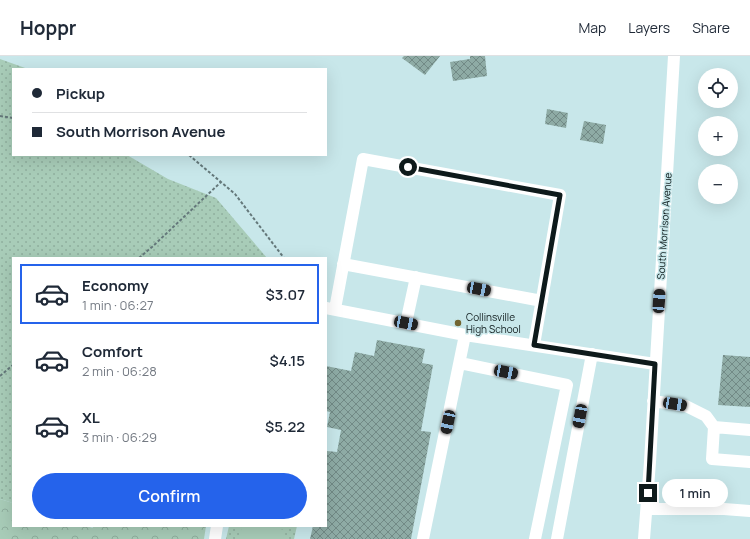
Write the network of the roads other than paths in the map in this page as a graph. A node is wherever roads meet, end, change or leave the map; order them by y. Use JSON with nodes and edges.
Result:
{"nodes":[{"id":1,"x":674,"y":56,"type":"edge"},
{"id":2,"x":343,"y":264,"type":"junction"},
{"id":3,"x":416,"y":277,"type":"junction"},
{"id":4,"x":542,"y":301,"type":"junction"},
{"id":5,"x":330,"y":309,"type":"edge"},
{"id":6,"x":406,"y":323,"type":"junction"},
{"id":7,"x":465,"y":335,"type":"junction"},
{"id":8,"x":534,"y":345,"type":"junction"},
{"id":9,"x":592,"y":354,"type":"junction"},
{"id":10,"x":460,"y":363,"type":"junction"},
{"id":11,"x":655,"y":364,"type":"junction"},
{"id":12,"x":653,"y":401,"type":"junction"},
{"id":13,"x":714,"y":427,"type":"junction"},
{"id":14,"x":750,"y":430,"type":"edge"},
{"id":15,"x":750,"y":462,"type":"edge"},
{"id":16,"x":647,"y":509,"type":"junction"},
{"id":17,"x":750,"y":511,"type":"edge"},
{"id":18,"x":217,"y":527,"type":"edge"},
{"id":19,"x":215,"y":539,"type":"edge"},
{"id":20,"x":423,"y":539,"type":"edge"},
{"id":21,"x":535,"y":539,"type":"edge"},
{"id":22,"x":557,"y":539,"type":"edge"},
{"id":23,"x":644,"y":539,"type":"edge"}],
"edges":[{"from":1,"to":11,"type":"street","name":"South Morrison Avenue"},
{"from":2,"to":3,"type":"street"},
{"from":2,"to":4,"type":"street"},
{"from":2,"to":5,"type":"street"},
{"from":3,"to":4,"type":"street"},
{"from":3,"to":6,"type":"street"},
{"from":4,"to":8,"type":"street"},
{"from":5,"to":6,"type":"street"},
{"from":6,"to":7,"type":"street"},
{"from":7,"to":8,"type":"street"},
{"from":7,"to":10,"type":"street"},
{"from":8,"to":9,"type":"street"},
{"from":9,"to":11,"type":"street"},
{"from":9,"to":22,"type":"street"},
{"from":10,"to":20,"type":"street"},
{"from":10,"to":21,"type":"street"},
{"from":11,"to":12,"type":"street","name":"South Morrison Avenue"},
{"from":12,"to":13,"type":"street"},
{"from":12,"to":16,"type":"street","name":"South Morrison Avenue"},
{"from":13,"to":14,"type":"street"},
{"from":13,"to":15,"type":"street"},
{"from":16,"to":17,"type":"street"},
{"from":16,"to":23,"type":"street","name":"South Morrison Avenue"},
{"from":18,"to":19,"type":"street"}]}
